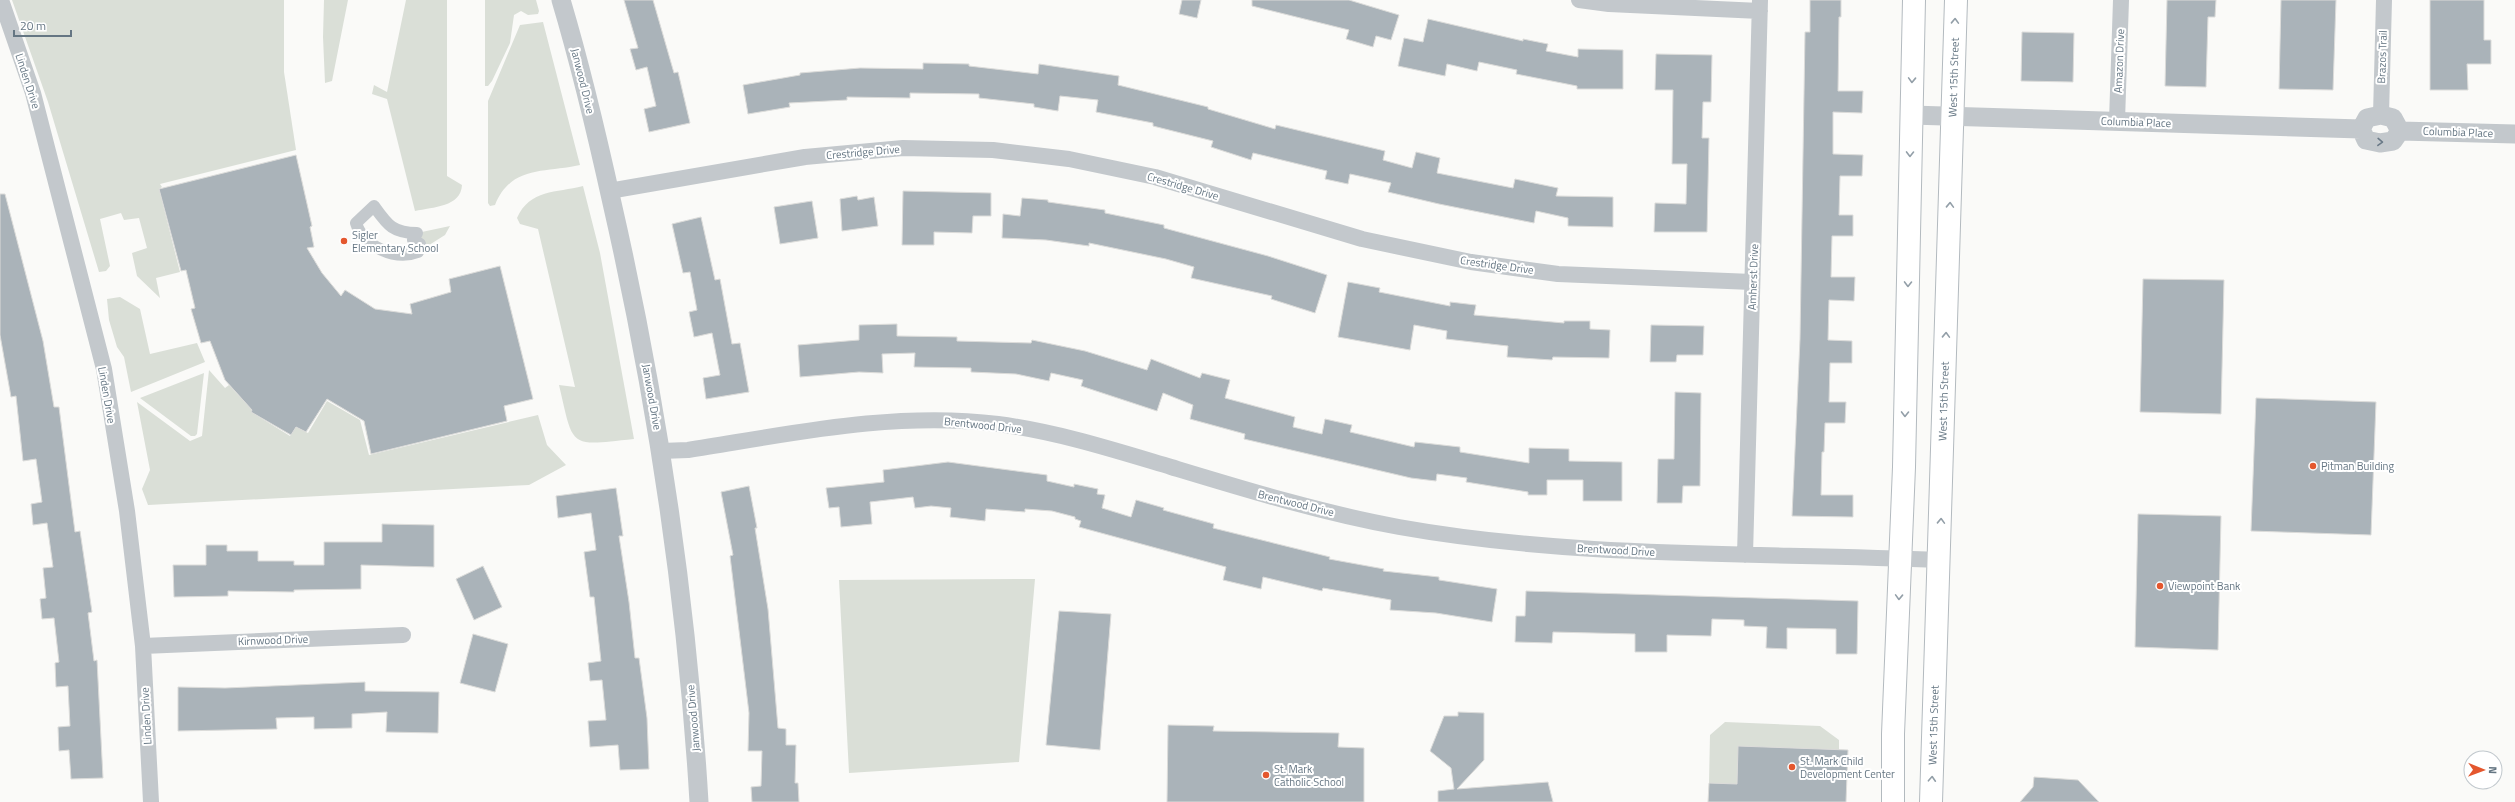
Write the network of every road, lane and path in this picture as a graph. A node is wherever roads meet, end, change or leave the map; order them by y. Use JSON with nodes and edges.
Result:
{"nodes":[{"id":1,"x":1,"y":0,"type":"edge"},
{"id":2,"x":561,"y":0,"type":"edge"},
{"id":3,"x":1579,"y":0,"type":"edge"},
{"id":4,"x":1914,"y":0,"type":"edge"},
{"id":5,"x":1956,"y":0,"type":"edge"},
{"id":6,"x":2121,"y":0,"type":"edge"},
{"id":7,"x":2384,"y":0,"type":"edge"},
{"id":8,"x":1760,"y":5,"type":"edge"},
{"id":9,"x":2380,"y":114,"type":"junction"},
{"id":10,"x":1911,"y":115,"type":"junction"},
{"id":11,"x":1952,"y":116,"type":"junction"},
{"id":12,"x":2117,"y":121,"type":"junction"},
{"id":13,"x":2361,"y":129,"type":"junction"},
{"id":14,"x":2400,"y":130,"type":"junction"},
{"id":15,"x":2515,"y":134,"type":"edge"},
{"id":16,"x":609,"y":191,"type":"junction"},
{"id":17,"x":417,"y":233,"type":"joint"},
{"id":18,"x":1752,"y":282,"type":"junction"},
{"id":19,"x":661,"y":451,"type":"junction"},
{"id":20,"x":1745,"y":555,"type":"junction"},
{"id":21,"x":1900,"y":558,"type":"junction"},
{"id":22,"x":1940,"y":560,"type":"junction"},
{"id":23,"x":403,"y":635,"type":"dead end"},
{"id":24,"x":143,"y":646,"type":"junction"},
{"id":25,"x":151,"y":802,"type":"edge"},
{"id":26,"x":699,"y":802,"type":"edge"},
{"id":27,"x":1893,"y":802,"type":"edge"},
{"id":28,"x":1931,"y":802,"type":"edge"}],
"edges":[{"from":1,"to":24,"type":"street","name":"Linden Drive"},
{"from":2,"to":16,"type":"street","name":"Janwood Drive"},
{"from":3,"to":8,"type":"street"},
{"from":4,"to":10,"type":"main road","one_way":true},
{"from":11,"to":5,"type":"main road","name":"West 15th Street","one_way":true},
{"from":6,"to":12,"type":"street","name":"Amazon Drive"},
{"from":7,"to":9,"type":"street","name":"Brazos Trail"},
{"from":8,"to":18,"type":"street","name":"Amherst Drive"},
{"from":9,"to":13,"type":"street"},
{"from":9,"to":14,"type":"street"},
{"from":10,"to":11,"type":"street","name":"Columbia Place"},
{"from":10,"to":21,"type":"main road","one_way":true},
{"from":11,"to":12,"type":"street","name":"Columbia Place"},
{"from":22,"to":11,"type":"main road","name":"West 15th Street","one_way":true},
{"from":12,"to":13,"type":"street","name":"Columbia Place"},
{"from":13,"to":14,"type":"street","one_way":true},
{"from":14,"to":15,"type":"street","name":"Columbia Place"},
{"from":16,"to":18,"type":"street","name":"Crestridge Drive"},
{"from":16,"to":19,"type":"street","name":"Janwood Drive"},
{"from":17,"to":17,"type":"street"},
{"from":18,"to":20,"type":"street","name":"Amherst Drive"},
{"from":19,"to":20,"type":"street","name":"Brentwood Drive"},
{"from":19,"to":26,"type":"street","name":"Janwood Drive"},
{"from":20,"to":21,"type":"street","name":"Brentwood Drive"},
{"from":21,"to":22,"type":"street","name":"Brentwood Drive"},
{"from":21,"to":27,"type":"main road","one_way":true},
{"from":28,"to":22,"type":"main road","name":"West 15th Street","one_way":true},
{"from":23,"to":24,"type":"street","name":"Kirnwood Drive"},
{"from":24,"to":25,"type":"street","name":"Linden Drive"}]}
